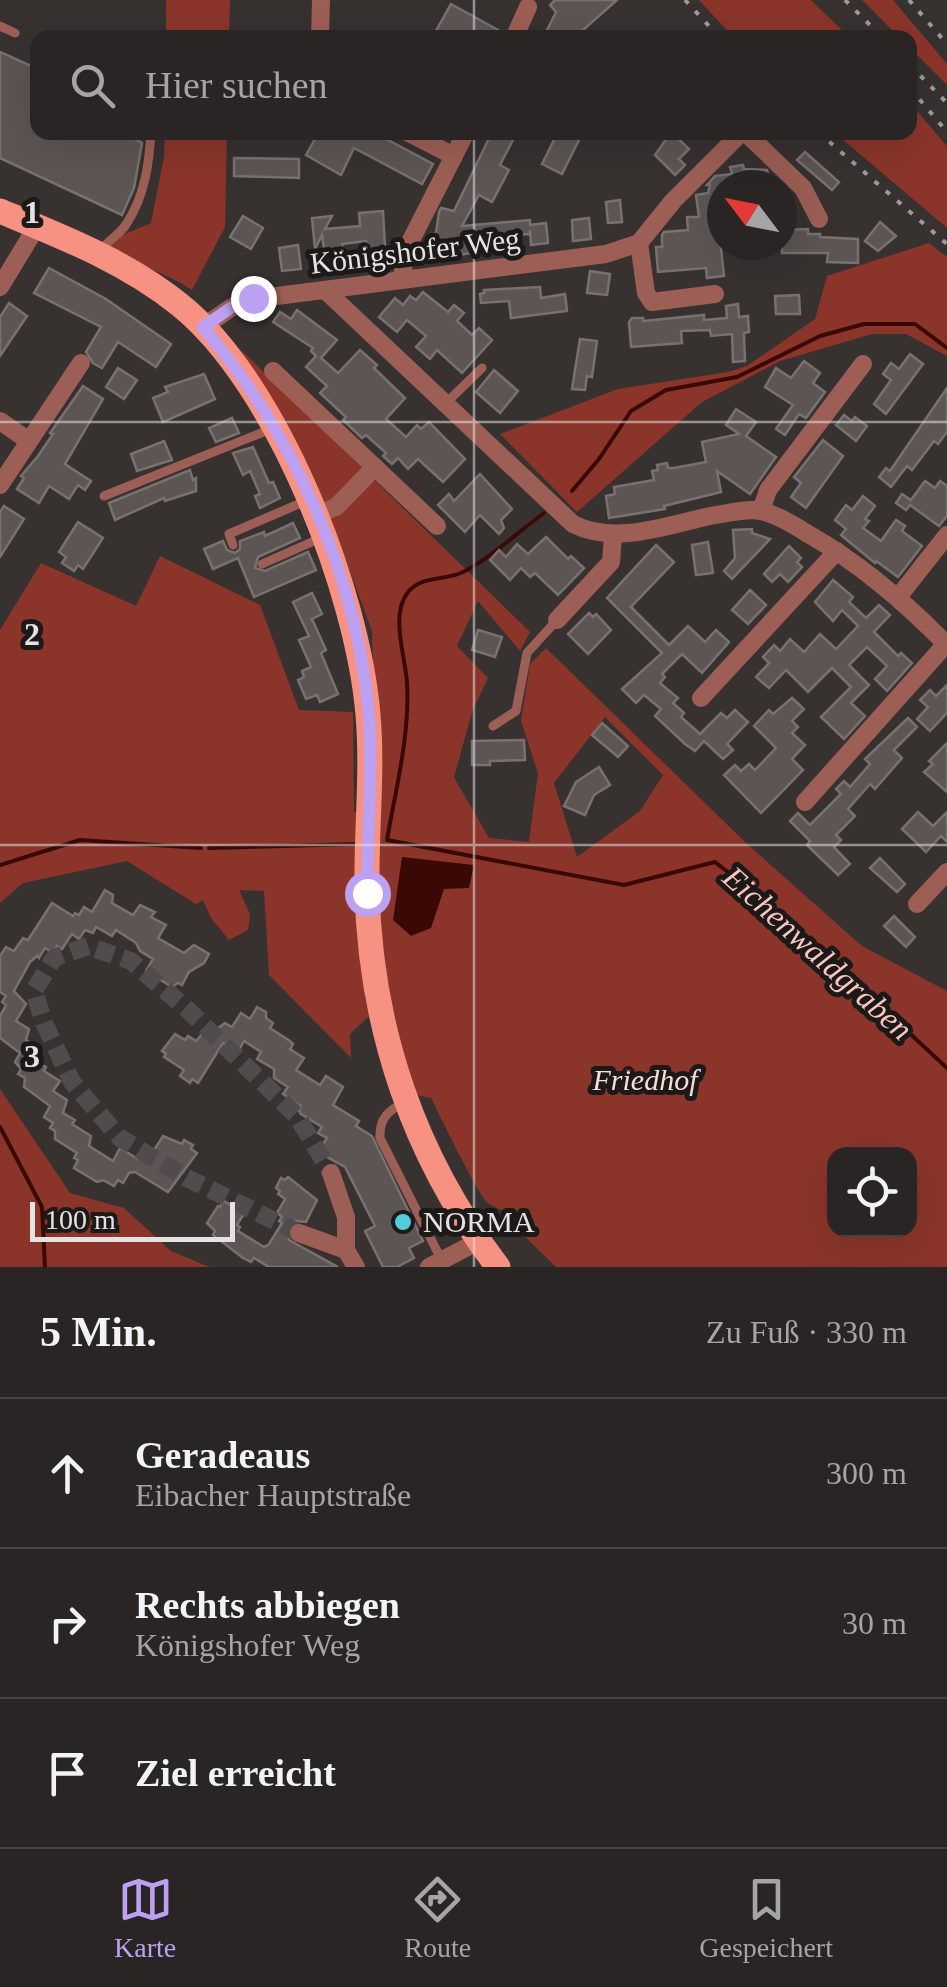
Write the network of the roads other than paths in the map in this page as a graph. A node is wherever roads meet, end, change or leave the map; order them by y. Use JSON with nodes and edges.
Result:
{"nodes":[{"id":1,"x":321,"y":0,"type":"edge"},
{"id":2,"x":533,"y":4,"type":"edge"},
{"id":3,"x":0,"y":26,"type":"edge"},
{"id":4,"x":320,"y":30,"type":"edge"},
{"id":5,"x":518,"y":30,"type":"edge"},
{"id":6,"x":15,"y":33,"type":"dead end"},
{"id":7,"x":150,"y":140,"type":"edge"},
{"id":8,"x":423,"y":140,"type":"edge"},
{"id":9,"x":462,"y":140,"type":"edge"},
{"id":10,"x":736,"y":140,"type":"edge"},
{"id":11,"x":752,"y":140,"type":"edge"},
{"id":12,"x":454,"y":156,"type":"junction"},
{"id":13,"x":0,"y":211,"type":"edge"},
{"id":14,"x":818,"y":219,"type":"dead end"},
{"id":15,"x":36,"y":226,"type":"junction"},
{"id":16,"x":639,"y":242,"type":"junction"},
{"id":17,"x":98,"y":253,"type":"junction"},
{"id":18,"x":402,"y":279,"type":"junction"},
{"id":19,"x":0,"y":287,"type":"edge"},
{"id":20,"x":326,"y":291,"type":"junction"},
{"id":21,"x":715,"y":294,"type":"dead end"},
{"id":22,"x":203,"y":327,"type":"junction"},
{"id":23,"x":81,"y":363,"type":"dead end"},
{"id":24,"x":863,"y":364,"type":"dead end"},
{"id":25,"x":482,"y":368,"type":"dead end"},
{"id":26,"x":273,"y":371,"type":"dead end"},
{"id":27,"x":445,"y":404,"type":"junction"},
{"id":28,"x":0,"y":422,"type":"edge"},
{"id":29,"x":273,"y":428,"type":"junction"},
{"id":30,"x":30,"y":441,"type":"junction"},
{"id":31,"x":375,"y":467,"type":"junction"},
{"id":32,"x":0,"y":485,"type":"edge"},
{"id":33,"x":104,"y":496,"type":"dead end"},
{"id":34,"x":760,"y":511,"type":"junction"},
{"id":35,"x":317,"y":517,"type":"junction"},
{"id":36,"x":437,"y":526,"type":"dead end"},
{"id":37,"x":947,"y":535,"type":"edge"},
{"id":38,"x":613,"y":536,"type":"junction"},
{"id":39,"x":233,"y":545,"type":"dead end"},
{"id":40,"x":837,"y":551,"type":"junction"},
{"id":41,"x":262,"y":564,"type":"dead end"},
{"id":42,"x":899,"y":596,"type":"junction"},
{"id":43,"x":557,"y":620,"type":"joint"},
{"id":44,"x":947,"y":644,"type":"edge"},
{"id":45,"x":701,"y":698,"type":"dead end"},
{"id":46,"x":493,"y":726,"type":"dead end"},
{"id":47,"x":805,"y":802,"type":"dead end"},
{"id":48,"x":947,"y":872,"type":"edge"},
{"id":49,"x":917,"y":904,"type":"dead end"},
{"id":50,"x":406,"y":1102,"type":"junction"},
{"id":51,"x":332,"y":1173,"type":"tunnel mouth"},
{"id":52,"x":299,"y":1233,"type":"tunnel mouth"},
{"id":53,"x":478,"y":1241,"type":"junction"},
{"id":54,"x":346,"y":1250,"type":"junction"},
{"id":55,"x":436,"y":1264,"type":"edge"},
{"id":56,"x":356,"y":1267,"type":"edge"},
{"id":57,"x":498,"y":1267,"type":"edge"}],
"edges":[{"from":1,"to":4,"type":"street"},
{"from":2,"to":5,"type":"street"},
{"from":3,"to":6,"type":"lane"},
{"from":7,"to":17,"type":"lane"},
{"from":8,"to":12,"type":"street"},
{"from":9,"to":12,"type":"street"},
{"from":10,"to":16,"type":"street"},
{"from":11,"to":14,"type":"street"},
{"from":12,"to":18,"type":"street"},
{"from":13,"to":15,"type":"main road"},
{"from":15,"to":17,"type":"main road"},
{"from":15,"to":19,"type":"street"},
{"from":16,"to":18,"type":"street","name":"Königshofer Weg"},
{"from":16,"to":21,"type":"street"},
{"from":17,"to":22,"type":"main road"},
{"from":18,"to":20,"type":"street","name":"Königshofer Weg"},
{"from":20,"to":22,"type":"street","name":"Königshofer Weg"},
{"from":20,"to":27,"type":"street"},
{"from":22,"to":29,"type":"main road"},
{"from":23,"to":30,"type":"street"},
{"from":24,"to":34,"type":"street"},
{"from":25,"to":27,"type":"lane"},
{"from":26,"to":31,"type":"street"},
{"from":27,"to":38,"type":"street"},
{"from":28,"to":30,"type":"street"},
{"from":29,"to":33,"type":"lane"},
{"from":29,"to":35,"type":"main road"},
{"from":30,"to":32,"type":"street"},
{"from":31,"to":35,"type":"street"},
{"from":31,"to":36,"type":"street"},
{"from":34,"to":38,"type":"street"},
{"from":34,"to":40,"type":"street"},
{"from":35,"to":39,"type":"lane"},
{"from":35,"to":41,"type":"lane"},
{"from":35,"to":50,"type":"main road"},
{"from":37,"to":42,"type":"street"},
{"from":38,"to":43,"type":"street"},
{"from":40,"to":42,"type":"street"},
{"from":40,"to":45,"type":"street"},
{"from":42,"to":44,"type":"street"},
{"from":43,"to":46,"type":"lane"},
{"from":44,"to":47,"type":"street"},
{"from":48,"to":49,"type":"street"},
{"from":50,"to":53,"type":"main road"},
{"from":50,"to":55,"type":"lane"},
{"from":51,"to":54,"type":"street"},
{"from":52,"to":54,"type":"street"},
{"from":53,"to":55,"type":"street"},
{"from":53,"to":57,"type":"main road"},
{"from":54,"to":56,"type":"street"}]}
